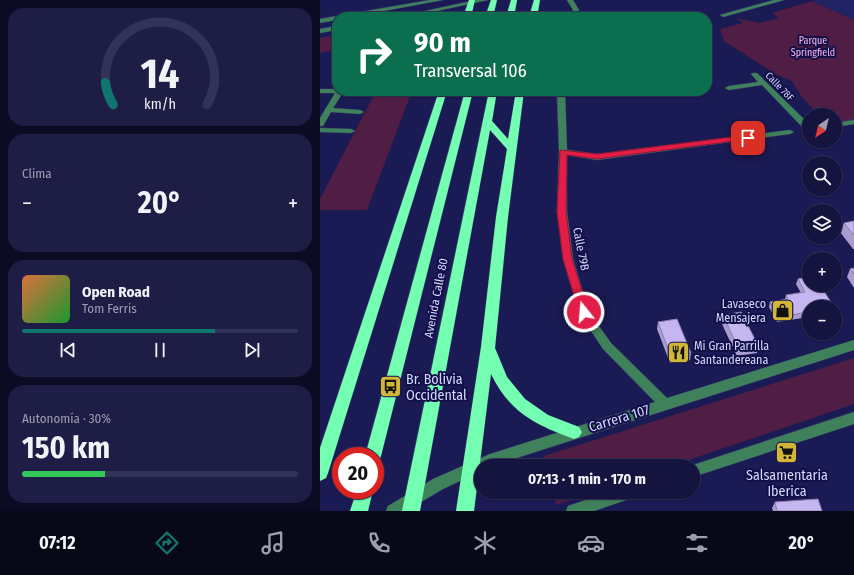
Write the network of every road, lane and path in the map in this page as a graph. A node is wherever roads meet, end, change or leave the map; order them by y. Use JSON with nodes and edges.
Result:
{"nodes":[{"id":1,"x":440,"y":0,"type":"edge"},
{"id":2,"x":485,"y":0,"type":"edge"},
{"id":3,"x":494,"y":0,"type":"edge"},
{"id":4,"x":514,"y":0,"type":"edge"},
{"id":5,"x":537,"y":0,"type":"edge"},
{"id":6,"x":570,"y":0,"type":"edge"},
{"id":7,"x":781,"y":0,"type":"edge"},
{"id":8,"x":472,"y":2,"type":"edge"},
{"id":9,"x":369,"y":12,"type":"edge"},
{"id":10,"x":425,"y":12,"type":"edge"},
{"id":11,"x":469,"y":12,"type":"edge"},
{"id":12,"x":490,"y":12,"type":"edge"},
{"id":13,"x":511,"y":12,"type":"edge"},
{"id":14,"x":534,"y":12,"type":"edge"},
{"id":15,"x":575,"y":12,"type":"edge"},
{"id":16,"x":723,"y":15,"type":"dead end"},
{"id":17,"x":332,"y":19,"type":"edge"},
{"id":18,"x":320,"y":21,"type":"edge"},
{"id":19,"x":332,"y":29,"type":"edge"},
{"id":20,"x":320,"y":31,"type":"edge"},
{"id":21,"x":755,"y":74,"type":"dead end"},
{"id":22,"x":763,"y":83,"type":"junction"},
{"id":23,"x":729,"y":88,"type":"dead end"},
{"id":24,"x":320,"y":91,"type":"edge"},
{"id":25,"x":332,"y":91,"type":"edge"},
{"id":26,"x":337,"y":96,"type":"edge"},
{"id":27,"x":441,"y":96,"type":"edge"},
{"id":28,"x":468,"y":96,"type":"edge"},
{"id":29,"x":492,"y":96,"type":"edge"},
{"id":30,"x":519,"y":96,"type":"edge"},
{"id":31,"x":561,"y":96,"type":"edge"},
{"id":32,"x":328,"y":110,"type":"junction"},
{"id":33,"x":360,"y":112,"type":"dead end"},
{"id":34,"x":486,"y":121,"type":"junction"},
{"id":35,"x":854,"y":122,"type":"edge"},
{"id":36,"x":802,"y":123,"type":"edge"},
{"id":37,"x":320,"y":124,"type":"edge"},
{"id":38,"x":842,"y":124,"type":"edge"},
{"id":39,"x":320,"y":130,"type":"edge"},
{"id":40,"x":351,"y":131,"type":"dead end"},
{"id":41,"x":790,"y":132,"type":"dead end"},
{"id":42,"x":511,"y":148,"type":"junction"},
{"id":43,"x":563,"y":152,"type":"junction"},
{"id":44,"x":854,"y":345,"type":"edge"},
{"id":45,"x":488,"y":348,"type":"junction"},
{"id":46,"x":665,"y":404,"type":"junction"},
{"id":47,"x":854,"y":418,"type":"edge"},
{"id":48,"x":574,"y":432,"type":"junction"},
{"id":49,"x":375,"y":447,"type":"edge"},
{"id":50,"x":471,"y":468,"type":"junction"},
{"id":51,"x":700,"y":469,"type":"edge"},
{"id":52,"x":320,"y":473,"type":"edge"},
{"id":53,"x":362,"y":499,"type":"edge"},
{"id":54,"x":609,"y":499,"type":"edge"},
{"id":55,"x":413,"y":504,"type":"edge"},
{"id":56,"x":359,"y":511,"type":"edge"},
{"id":57,"x":393,"y":511,"type":"edge"},
{"id":58,"x":465,"y":511,"type":"edge"},
{"id":59,"x":573,"y":511,"type":"edge"}],
"edges":[{"from":1,"to":9,"type":"street"},
{"from":2,"to":8,"type":"street"},
{"from":3,"to":12,"type":"highway"},
{"from":4,"to":13,"type":"highway"},
{"from":5,"to":14,"type":"highway"},
{"from":6,"to":15,"type":"street"},
{"from":7,"to":16,"type":"street"},
{"from":8,"to":10,"type":"street"},
{"from":8,"to":11,"type":"highway"},
{"from":17,"to":18,"type":"street"},
{"from":19,"to":20,"type":"street"},
{"from":21,"to":22,"type":"street","name":"Calle 78F"},
{"from":22,"to":23,"type":"street"},
{"from":22,"to":36,"type":"street","name":"Calle 78F"},
{"from":24,"to":25,"type":"street"},
{"from":26,"to":32,"type":"street"},
{"from":27,"to":52,"type":"highway"},
{"from":28,"to":49,"type":"highway","name":"Avenida Calle 80"},
{"from":29,"to":34,"type":"highway","name":"Avenida Calle 80"},
{"from":30,"to":42,"type":"highway"},
{"from":31,"to":43,"type":"street","name":"Calle 79B"},
{"from":32,"to":33,"type":"street"},
{"from":32,"to":37,"type":"street"},
{"from":34,"to":42,"type":"highway"},
{"from":34,"to":55,"type":"highway","name":"Avenida Calle 80"},
{"from":35,"to":38,"type":"street"},
{"from":39,"to":40,"type":"street"},
{"from":41,"to":43,"type":"street"},
{"from":42,"to":45,"type":"highway"},
{"from":43,"to":46,"type":"street","name":"Calle 79B"},
{"from":44,"to":46,"type":"street","name":"Carrera 107"},
{"from":45,"to":48,"type":"highway"},
{"from":45,"to":50,"type":"highway"},
{"from":46,"to":48,"type":"street","name":"Carrera 107"},
{"from":47,"to":51,"type":"street"},
{"from":48,"to":50,"type":"street","name":"Carrera 107"},
{"from":50,"to":55,"type":"street","name":"Carrera 107"},
{"from":50,"to":58,"type":"highway"},
{"from":53,"to":56,"type":"highway"},
{"from":54,"to":59,"type":"street"},
{"from":55,"to":57,"type":"street","name":"Carrera 107"}]}
